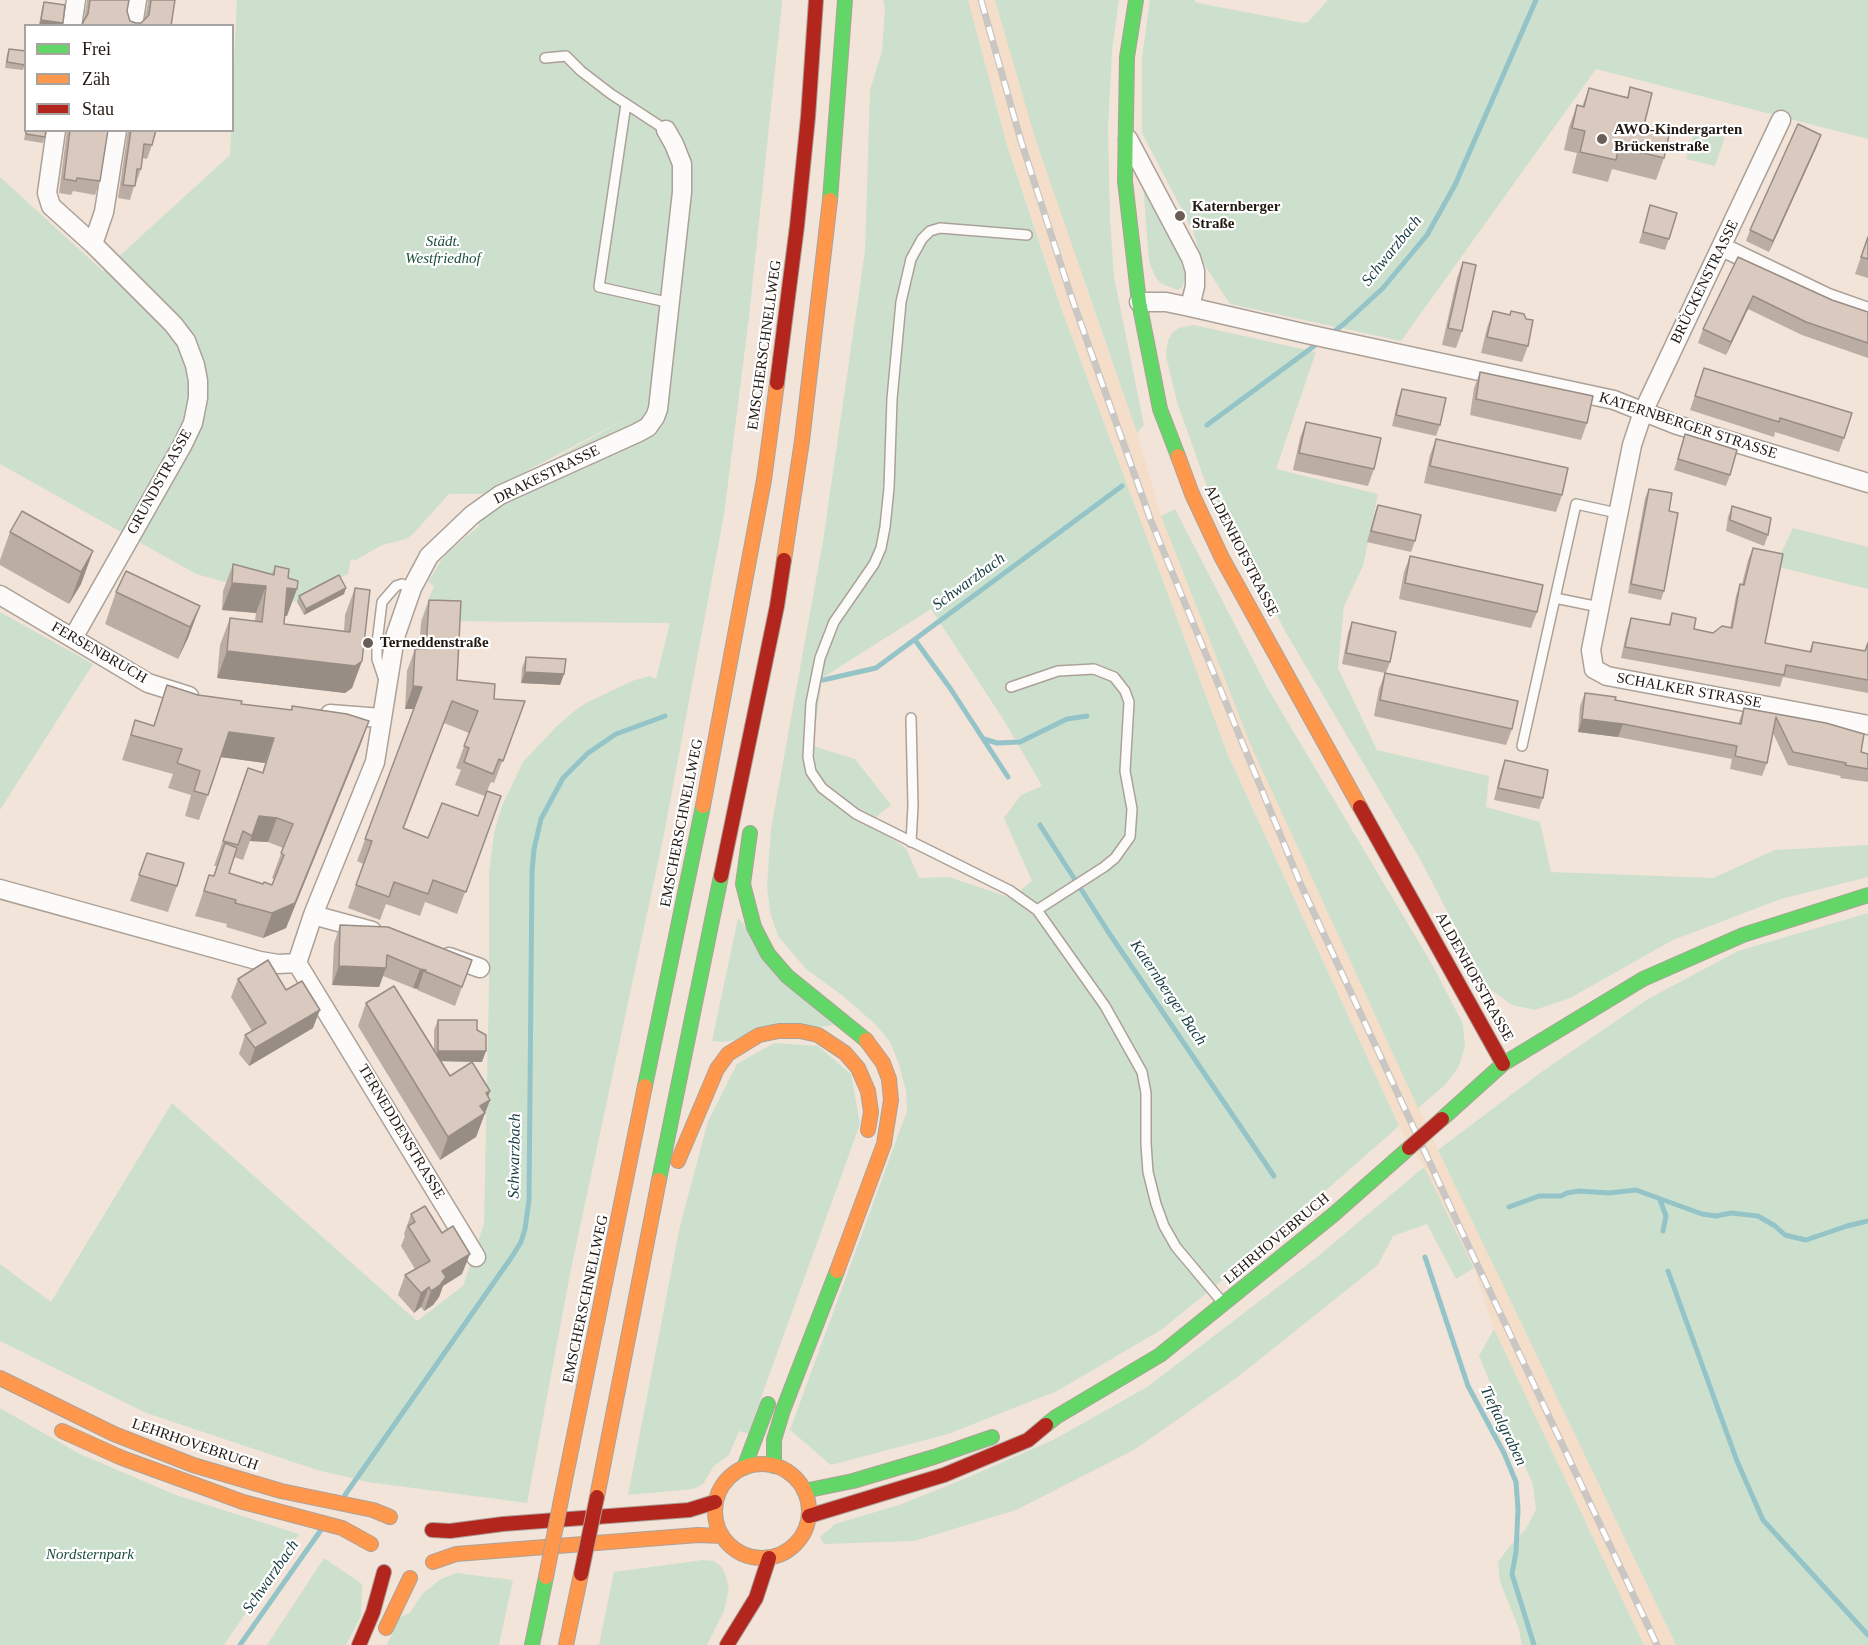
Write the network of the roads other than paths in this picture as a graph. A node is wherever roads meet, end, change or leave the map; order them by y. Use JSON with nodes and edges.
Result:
{"nodes":[{"id":1,"x":76,"y":0,"type":"edge"},
{"id":2,"x":136,"y":0,"type":"edge"},
{"id":3,"x":816,"y":0,"type":"edge"},
{"id":4,"x":845,"y":0,"type":"edge"},
{"id":5,"x":1137,"y":0,"type":"edge"},
{"id":6,"x":72,"y":24,"type":"edge"},
{"id":7,"x":133,"y":24,"type":"edge"},
{"id":8,"x":545,"y":58,"type":"dead end"},
{"id":9,"x":626,"y":104,"type":"junction"},
{"id":10,"x":1781,"y":120,"type":"dead end"},
{"id":11,"x":666,"y":130,"type":"joint"},
{"id":12,"x":56,"y":132,"type":"edge"},
{"id":13,"x":117,"y":132,"type":"edge"},
{"id":14,"x":1125,"y":133,"type":"junction"},
{"id":15,"x":1027,"y":235,"type":"dead end"},
{"id":16,"x":93,"y":244,"type":"junction"},
{"id":17,"x":1722,"y":247,"type":"junction"},
{"id":18,"x":1139,"y":302,"type":"junction"},
{"id":19,"x":671,"y":303,"type":"junction"},
{"id":20,"x":1190,"y":306,"type":"junction"},
{"id":21,"x":1868,"y":312,"type":"edge"},
{"id":22,"x":1644,"y":412,"type":"junction"},
{"id":23,"x":1632,"y":445,"type":"joint"},
{"id":24,"x":1868,"y":483,"type":"edge"},
{"id":25,"x":1617,"y":513,"type":"junction"},
{"id":26,"x":0,"y":596,"type":"edge"},
{"id":27,"x":1555,"y":598,"type":"junction"},
{"id":28,"x":777,"y":606,"type":"junction"},
{"id":29,"x":1599,"y":608,"type":"junction"},
{"id":30,"x":73,"y":638,"type":"junction"},
{"id":31,"x":1011,"y":687,"type":"dead end"},
{"id":32,"x":210,"y":702,"type":"edge"},
{"id":33,"x":313,"y":712,"type":"edge"},
{"id":34,"x":769,"y":714,"type":"dead end"},
{"id":35,"x":381,"y":718,"type":"junction"},
{"id":36,"x":911,"y":718,"type":"dead end"},
{"id":37,"x":1868,"y":725,"type":"edge"},
{"id":38,"x":1522,"y":746,"type":"dead end"},
{"id":39,"x":751,"y":818,"type":"dead end"},
{"id":40,"x":911,"y":842,"type":"junction"},
{"id":41,"x":0,"y":889,"type":"edge"},
{"id":42,"x":1868,"y":895,"type":"edge"},
{"id":43,"x":1037,"y":910,"type":"junction"},
{"id":44,"x":313,"y":915,"type":"junction"},
{"id":45,"x":388,"y":936,"type":"edge"},
{"id":46,"x":429,"y":950,"type":"edge"},
{"id":47,"x":297,"y":963,"type":"junction"},
{"id":48,"x":480,"y":968,"type":"dead end"},
{"id":49,"x":1503,"y":1064,"type":"junction"},
{"id":50,"x":864,"y":1144,"type":"dead end"},
{"id":51,"x":650,"y":1226,"type":"junction"},
{"id":52,"x":476,"y":1257,"type":"dead end"},
{"id":53,"x":1225,"y":1304,"type":"junction"},
{"id":54,"x":0,"y":1378,"type":"edge"},
{"id":55,"x":771,"y":1395,"type":"dead end"},
{"id":56,"x":1056,"y":1417,"type":"junction"},
{"id":57,"x":47,"y":1424,"type":"dead end"},
{"id":58,"x":1027,"y":1425,"type":"dead end"},
{"id":59,"x":1007,"y":1432,"type":"dead end"},
{"id":60,"x":774,"y":1466,"type":"junction"},
{"id":61,"x":744,"y":1468,"type":"junction"},
{"id":62,"x":804,"y":1491,"type":"junction"},
{"id":63,"x":716,"y":1503,"type":"junction"},
{"id":64,"x":809,"y":1516,"type":"junction"},
{"id":65,"x":722,"y":1536,"type":"junction"},
{"id":66,"x":376,"y":1549,"type":"junction"},
{"id":67,"x":769,"y":1558,"type":"junction"},
{"id":68,"x":433,"y":1562,"type":"junction"},
{"id":69,"x":410,"y":1578,"type":"junction"},
{"id":70,"x":742,"y":1596,"type":"dead end"},
{"id":71,"x":736,"y":1632,"type":"junction"},
{"id":72,"x":381,"y":1637,"type":"dead end"},
{"id":73,"x":359,"y":1645,"type":"edge"},
{"id":74,"x":532,"y":1645,"type":"edge"},
{"id":75,"x":566,"y":1645,"type":"edge"},
{"id":76,"x":727,"y":1645,"type":"edge"}],
"edges":[{"from":1,"to":6,"type":"street"},
{"from":2,"to":7,"type":"street"},
{"from":3,"to":74,"type":"main road","name":"EMSCHERSCHNELLWEG","bridge":true},
{"from":4,"to":28,"type":"main road"},
{"from":5,"to":14,"type":"main road","name":"ALDENHOFSTRASSE"},
{"from":8,"to":9,"type":"lane"},
{"from":9,"to":11,"type":"lane"},
{"from":9,"to":19,"type":"lane"},
{"from":10,"to":17,"type":"street","name":"BRÜCKENSTRASSE"},
{"from":11,"to":19,"type":"street","name":"DRAKESTRASSE"},
{"from":12,"to":16,"type":"street","name":"GRUNDSTRASSE"},
{"from":13,"to":16,"type":"street"},
{"from":14,"to":18,"type":"main road","name":"ALDENHOFSTRASSE"},
{"from":14,"to":20,"type":"street"},
{"from":15,"to":40,"type":"lane"},
{"from":16,"to":30,"type":"street","name":"GRUNDSTRASSE"},
{"from":17,"to":21,"type":"street"},
{"from":17,"to":22,"type":"street","name":"BRÜCKENSTRASSE"},
{"from":18,"to":20,"type":"street","name":"KATERNBERGER STRASSE"},
{"from":18,"to":49,"type":"main road","name":"ALDENHOFSTRASSE"},
{"from":19,"to":35,"type":"street","name":"DRAKESTRASSE"},
{"from":20,"to":22,"type":"street","name":"KATERNBERGER STRASSE"},
{"from":22,"to":23,"type":"street","name":"BRÜCKENSTRASSE"},
{"from":22,"to":24,"type":"street","name":"KATERNBERGER STRASSE"},
{"from":23,"to":25,"type":"street","name":"SCHALKER STRASSE"},
{"from":25,"to":27,"type":"lane"},
{"from":25,"to":29,"type":"street","name":"SCHALKER STRASSE"},
{"from":26,"to":30,"type":"street","name":"FERSENBRUCH"},
{"from":27,"to":29,"type":"lane"},
{"from":27,"to":38,"type":"lane"},
{"from":28,"to":34,"type":"main road"},
{"from":28,"to":51,"type":"main road"},
{"from":29,"to":37,"type":"street","name":"SCHALKER STRASSE"},
{"from":30,"to":32,"type":"street","name":"FERSENBRUCH"},
{"from":31,"to":43,"type":"lane"},
{"from":33,"to":35,"type":"street"},
{"from":35,"to":44,"type":"street","name":"DRAKESTRASSE"},
{"from":36,"to":40,"type":"lane"},
{"from":39,"to":60,"type":"main road"},
{"from":40,"to":43,"type":"lane"},
{"from":41,"to":47,"type":"street"},
{"from":42,"to":49,"type":"main road"},
{"from":43,"to":53,"type":"lane"},
{"from":44,"to":45,"type":"street"},
{"from":44,"to":47,"type":"street","name":"DRAKESTRASSE"},
{"from":46,"to":48,"type":"street"},
{"from":47,"to":52,"type":"street","name":"TERNEDDENSTRASSE"},
{"from":49,"to":53,"type":"main road","name":"LEHRHOVEBRUCH","bridge":true},
{"from":50,"to":51,"type":"main road"},
{"from":51,"to":75,"type":"main road","bridge":true},
{"from":53,"to":56,"type":"main road","name":"LEHRHOVEBRUCH"},
{"from":54,"to":66,"type":"main road","name":"LEHRHOVEBRUCH"},
{"from":55,"to":61,"type":"main road"},
{"from":56,"to":58,"type":"main road","name":"LEHRHOVEBRUCH"},
{"from":56,"to":64,"type":"main road","name":"LEHRHOVEBRUCH"},
{"from":57,"to":66,"type":"main road"},
{"from":59,"to":62,"type":"main road"},
{"from":60,"to":61,"type":"main road"},
{"from":60,"to":62,"type":"main road"},
{"from":61,"to":63,"type":"main road"},
{"from":62,"to":64,"type":"main road"},
{"from":63,"to":65,"type":"main road"},
{"from":63,"to":68,"type":"main road"},
{"from":64,"to":67,"type":"main road"},
{"from":65,"to":67,"type":"main road"},
{"from":65,"to":68,"type":"main road"},
{"from":66,"to":69,"type":"main road"},
{"from":66,"to":73,"type":"main road"},
{"from":67,"to":71,"type":"main road"},
{"from":68,"to":69,"type":"main road"},
{"from":69,"to":72,"type":"main road"},
{"from":70,"to":71,"type":"main road"},
{"from":71,"to":76,"type":"main road"}]}
